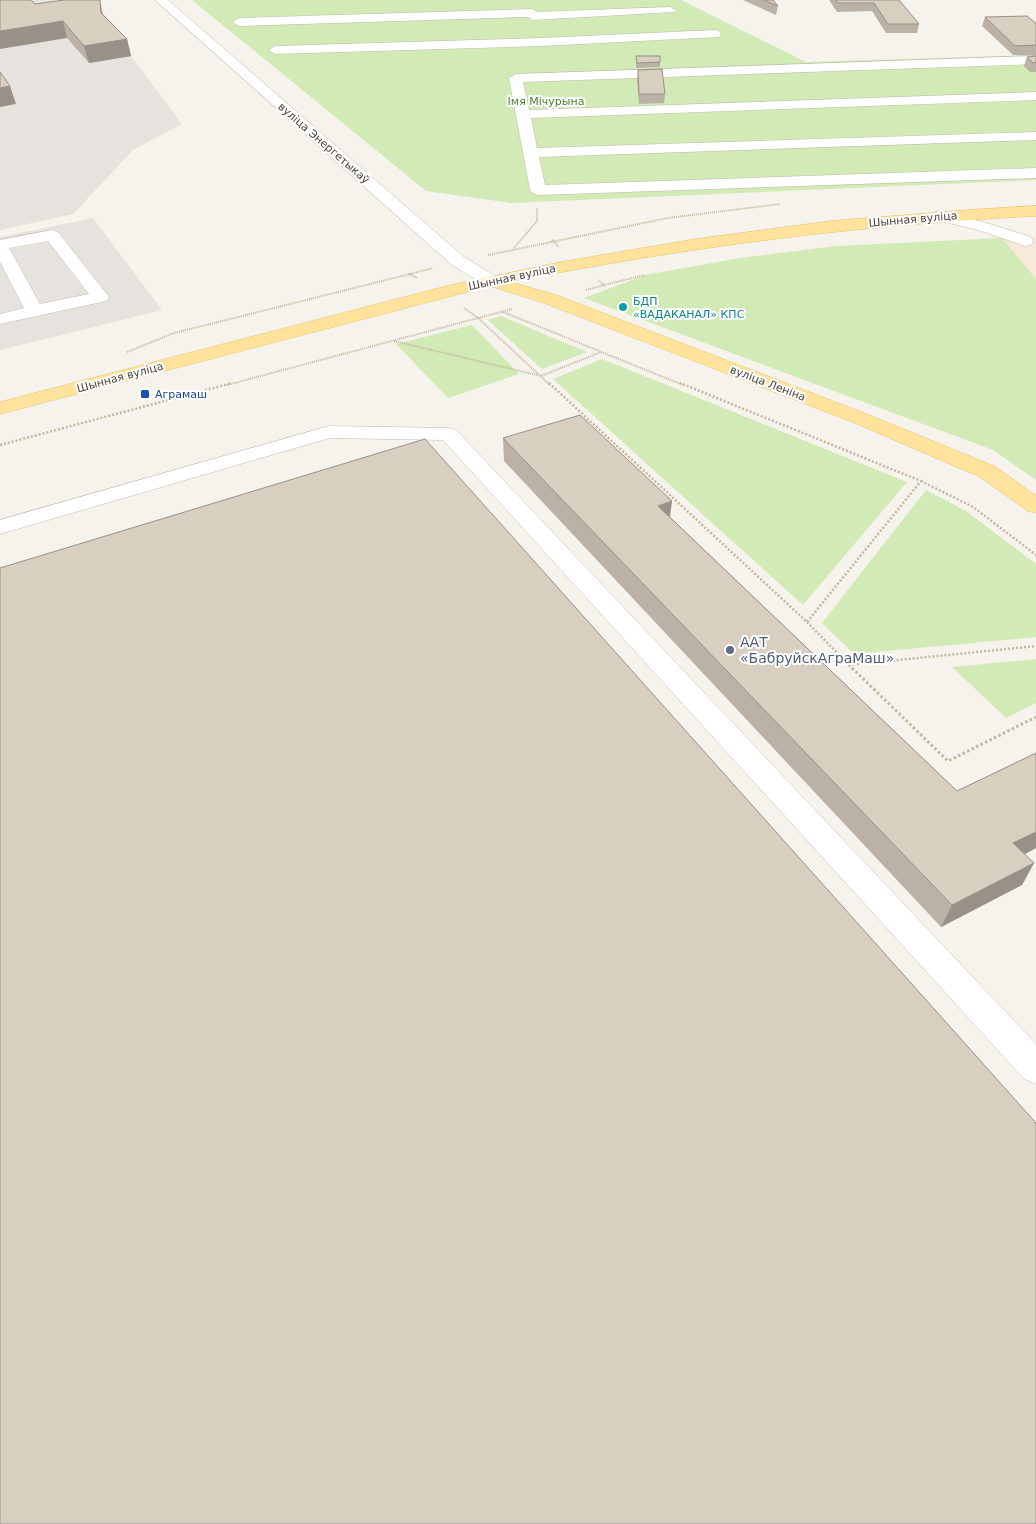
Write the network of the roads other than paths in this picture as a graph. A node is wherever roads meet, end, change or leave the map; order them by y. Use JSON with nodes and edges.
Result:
{"nodes":[{"id":1,"x":161,"y":0,"type":"edge"},
{"id":2,"x":527,"y":0,"type":"edge"},
{"id":3,"x":670,"y":10,"type":"dead end"},
{"id":4,"x":239,"y":22,"type":"dead end"},
{"id":5,"x":537,"y":30,"type":"junction"},
{"id":6,"x":715,"y":34,"type":"dead end"},
{"id":7,"x":275,"y":50,"type":"dead end"},
{"id":8,"x":1036,"y":60,"type":"edge"},
{"id":9,"x":983,"y":62,"type":"junction"},
{"id":10,"x":995,"y":74,"type":"dead end"},
{"id":11,"x":1008,"y":85,"type":"dead end"},
{"id":12,"x":1020,"y":97,"type":"junction"},
{"id":13,"x":1033,"y":102,"type":"edge"},
{"id":14,"x":524,"y":114,"type":"junction"},
{"id":15,"x":1036,"y":136,"type":"edge"},
{"id":16,"x":531,"y":153,"type":"junction"},
{"id":17,"x":1036,"y":173,"type":"edge"},
{"id":18,"x":932,"y":177,"type":"junction"},
{"id":19,"x":952,"y":202,"type":"junction"},
{"id":20,"x":1036,"y":211,"type":"edge"},
{"id":21,"x":1000,"y":212,"type":"junction"},
{"id":22,"x":939,"y":216,"type":"junction"},
{"id":23,"x":1025,"y":241,"type":"junction"},
{"id":24,"x":0,"y":246,"type":"edge"},
{"id":25,"x":1036,"y":254,"type":"edge"},
{"id":26,"x":490,"y":281,"type":"junction"},
{"id":27,"x":35,"y":311,"type":"junction"},
{"id":28,"x":0,"y":319,"type":"edge"},
{"id":29,"x":0,"y":408,"type":"edge"},
{"id":30,"x":1036,"y":506,"type":"edge"},
{"id":31,"x":0,"y":527,"type":"edge"},
{"id":32,"x":1036,"y":1068,"type":"edge"}],
"edges":[{"from":1,"to":26,"type":"street","name":"вуліца Энергетыкаў"},
{"from":2,"to":5,"type":"street"},
{"from":3,"to":5,"type":"street"},
{"from":4,"to":5,"type":"street"},
{"from":5,"to":6,"type":"street"},
{"from":5,"to":7,"type":"street"},
{"from":8,"to":9,"type":"street"},
{"from":9,"to":10,"type":"street"},
{"from":9,"to":14,"type":"street"},
{"from":11,"to":12,"type":"street"},
{"from":12,"to":13,"type":"street"},
{"from":12,"to":14,"type":"street"},
{"from":14,"to":16,"type":"street"},
{"from":15,"to":16,"type":"street"},
{"from":16,"to":18,"type":"street"},
{"from":17,"to":18,"type":"street"},
{"from":18,"to":19,"type":"street"},
{"from":19,"to":21,"type":"main road","name":"Шынная вуліца"},
{"from":19,"to":22,"type":"main road","name":"Шынная вуліца"},
{"from":20,"to":21,"type":"main road","name":"Шынная вуліца"},
{"from":21,"to":23,"type":"street"},
{"from":22,"to":23,"type":"street"},
{"from":22,"to":26,"type":"main road","name":"Шынная вуліца"},
{"from":23,"to":25,"type":"street"},
{"from":24,"to":27,"type":"street"},
{"from":24,"to":27,"type":"street"},
{"from":26,"to":29,"type":"main road","name":"Шынная вуліца"},
{"from":26,"to":30,"type":"main road","name":"вуліца Леніна"},
{"from":27,"to":28,"type":"street"},
{"from":31,"to":32,"type":"street"}]}
